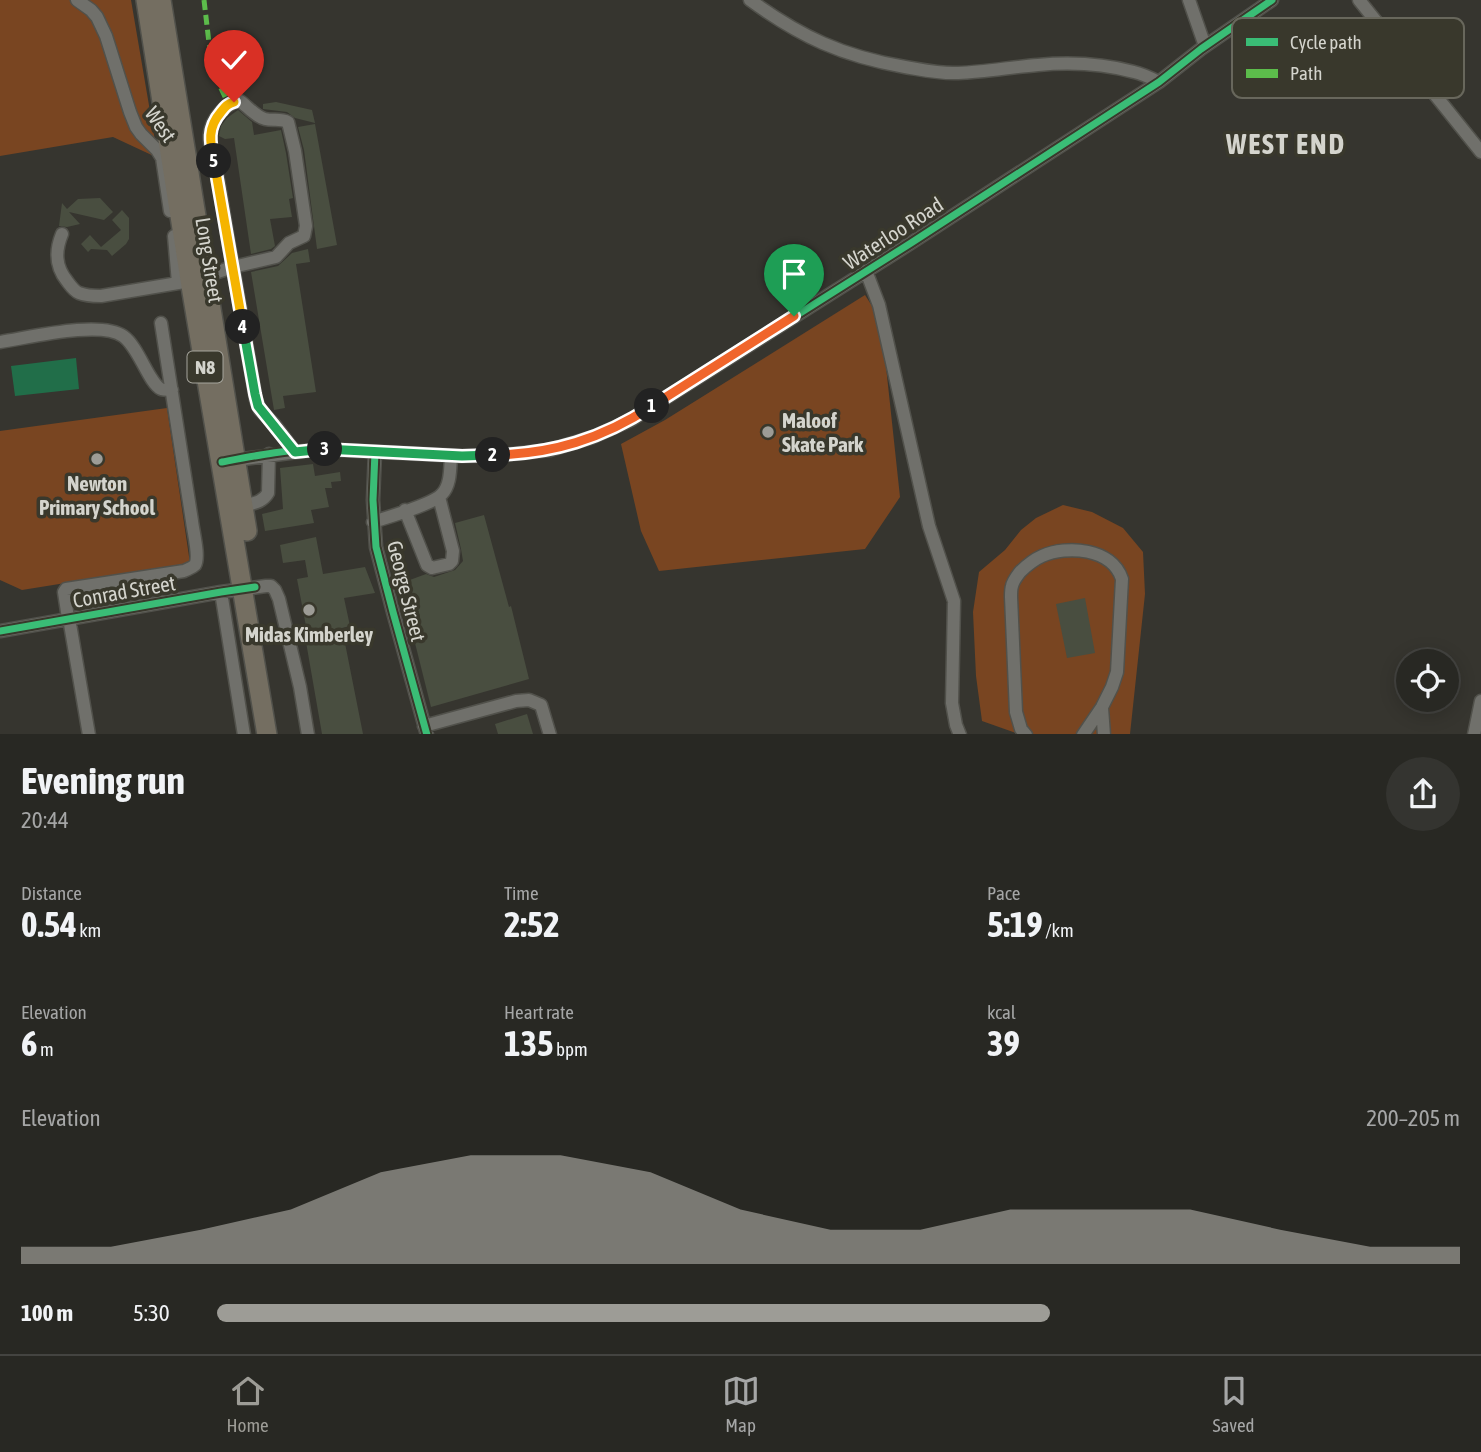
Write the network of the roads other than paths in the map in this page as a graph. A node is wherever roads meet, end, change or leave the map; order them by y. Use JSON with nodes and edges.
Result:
{"nodes":[{"id":1,"x":77,"y":0,"type":"edge"},
{"id":2,"x":146,"y":0,"type":"edge"},
{"id":3,"x":161,"y":0,"type":"edge"},
{"id":4,"x":750,"y":0,"type":"edge"},
{"id":5,"x":1189,"y":0,"type":"edge"},
{"id":6,"x":1272,"y":0,"type":"edge"},
{"id":7,"x":1359,"y":0,"type":"edge"},
{"id":8,"x":1246,"y":18,"type":"edge"},
{"id":9,"x":1373,"y":18,"type":"edge"},
{"id":10,"x":1232,"y":27,"type":"edge"},
{"id":11,"x":1205,"y":46,"type":"junction"},
{"id":12,"x":1159,"y":82,"type":"junction"},
{"id":13,"x":1438,"y":98,"type":"edge"},
{"id":14,"x":1481,"y":152,"type":"edge"},
{"id":15,"x":62,"y":234,"type":"dead end"},
{"id":16,"x":233,"y":267,"type":"junction"},
{"id":17,"x":866,"y":271,"type":"junction"},
{"id":18,"x":191,"y":280,"type":"junction"},
{"id":19,"x":161,"y":323,"type":"dead end"},
{"id":20,"x":0,"y":342,"type":"edge"},
{"id":21,"x":172,"y":390,"type":"junction"},
{"id":22,"x":295,"y":452,"type":"junction"},
{"id":23,"x":375,"y":452,"type":"junction"},
{"id":24,"x":269,"y":454,"type":"junction"},
{"id":25,"x":452,"y":456,"type":"junction"},
{"id":26,"x":229,"y":461,"type":"junction"},
{"id":27,"x":439,"y":497,"type":"junction"},
{"id":28,"x":243,"y":506,"type":"junction"},
{"id":29,"x":405,"y":510,"type":"junction"},
{"id":30,"x":373,"y":522,"type":"junction"},
{"id":31,"x":249,"y":588,"type":"junction"},
{"id":32,"x":220,"y":592,"type":"junction"},
{"id":33,"x":69,"y":618,"type":"junction"},
{"id":34,"x":0,"y":631,"type":"edge"},
{"id":35,"x":1481,"y":701,"type":"edge"},
{"id":36,"x":1102,"y":708,"type":"junction"},
{"id":37,"x":426,"y":730,"type":"edge"},
{"id":38,"x":89,"y":734,"type":"edge"},
{"id":39,"x":244,"y":734,"type":"edge"},
{"id":40,"x":267,"y":734,"type":"edge"},
{"id":41,"x":280,"y":734,"type":"edge"},
{"id":42,"x":308,"y":734,"type":"edge"},
{"id":43,"x":550,"y":734,"type":"edge"},
{"id":44,"x":960,"y":734,"type":"edge"},
{"id":45,"x":1026,"y":734,"type":"edge"},
{"id":46,"x":1083,"y":734,"type":"edge"},
{"id":47,"x":1104,"y":734,"type":"edge"},
{"id":48,"x":1475,"y":734,"type":"edge"}],
"edges":[{"from":1,"to":18,"type":"street","name":"West"},
{"from":2,"to":18,"type":"highway","name":"Long Street","number":"N8"},
{"from":3,"to":18,"type":"highway","name":"Long Street","number":"N8"},
{"from":4,"to":12,"type":"street"},
{"from":5,"to":11,"type":"street"},
{"from":6,"to":8,"type":"street","name":"Waterloo Road"},
{"from":7,"to":9,"type":"street"},
{"from":10,"to":11,"type":"street","name":"Waterloo Road"},
{"from":11,"to":12,"type":"street","name":"Waterloo Road"},
{"from":12,"to":17,"type":"street","name":"Waterloo Road"},
{"from":13,"to":14,"type":"street"},
{"from":15,"to":18,"type":"street"},
{"from":16,"to":16,"type":"street"},
{"from":16,"to":18,"type":"street"},
{"from":16,"to":22,"type":"street"},
{"from":17,"to":25,"type":"street","name":"Waterloo Road"},
{"from":17,"to":44,"type":"street"},
{"from":18,"to":26,"type":"highway","name":"Long Street","number":"N8"},
{"from":19,"to":21,"type":"street"},
{"from":20,"to":21,"type":"street"},
{"from":21,"to":33,"type":"street"},
{"from":22,"to":23,"type":"street","name":"Waterloo Road"},
{"from":22,"to":24,"type":"street","name":"Waterloo Road"},
{"from":23,"to":25,"type":"street","name":"Waterloo Road"},
{"from":23,"to":30,"type":"street","name":"George Street"},
{"from":24,"to":26,"type":"street","name":"Waterloo Road"},
{"from":24,"to":28,"type":"street"},
{"from":25,"to":27,"type":"street"},
{"from":26,"to":28,"type":"highway","name":"Long Street","number":"N8"},
{"from":26,"to":31,"type":"highway","name":"Long Street","number":"N8"},
{"from":27,"to":29,"type":"street"},
{"from":27,"to":29,"type":"street"},
{"from":28,"to":31,"type":"highway","name":"Long Street","number":"N8"},
{"from":29,"to":30,"type":"street"},
{"from":30,"to":37,"type":"street","name":"George Street"},
{"from":31,"to":32,"type":"street","name":"Conrad Street"},
{"from":31,"to":40,"type":"highway","name":"Long Street","number":"N8"},
{"from":31,"to":41,"type":"highway","name":"Long Street","number":"N8"},
{"from":31,"to":42,"type":"street"},
{"from":32,"to":33,"type":"street","name":"Conrad Street"},
{"from":32,"to":39,"type":"street"},
{"from":33,"to":34,"type":"street","name":"Conrad Street"},
{"from":33,"to":38,"type":"street"},
{"from":35,"to":48,"type":"street"},
{"from":36,"to":45,"type":"street"},
{"from":36,"to":46,"type":"street"},
{"from":36,"to":47,"type":"street"},
{"from":37,"to":43,"type":"street"}]}
